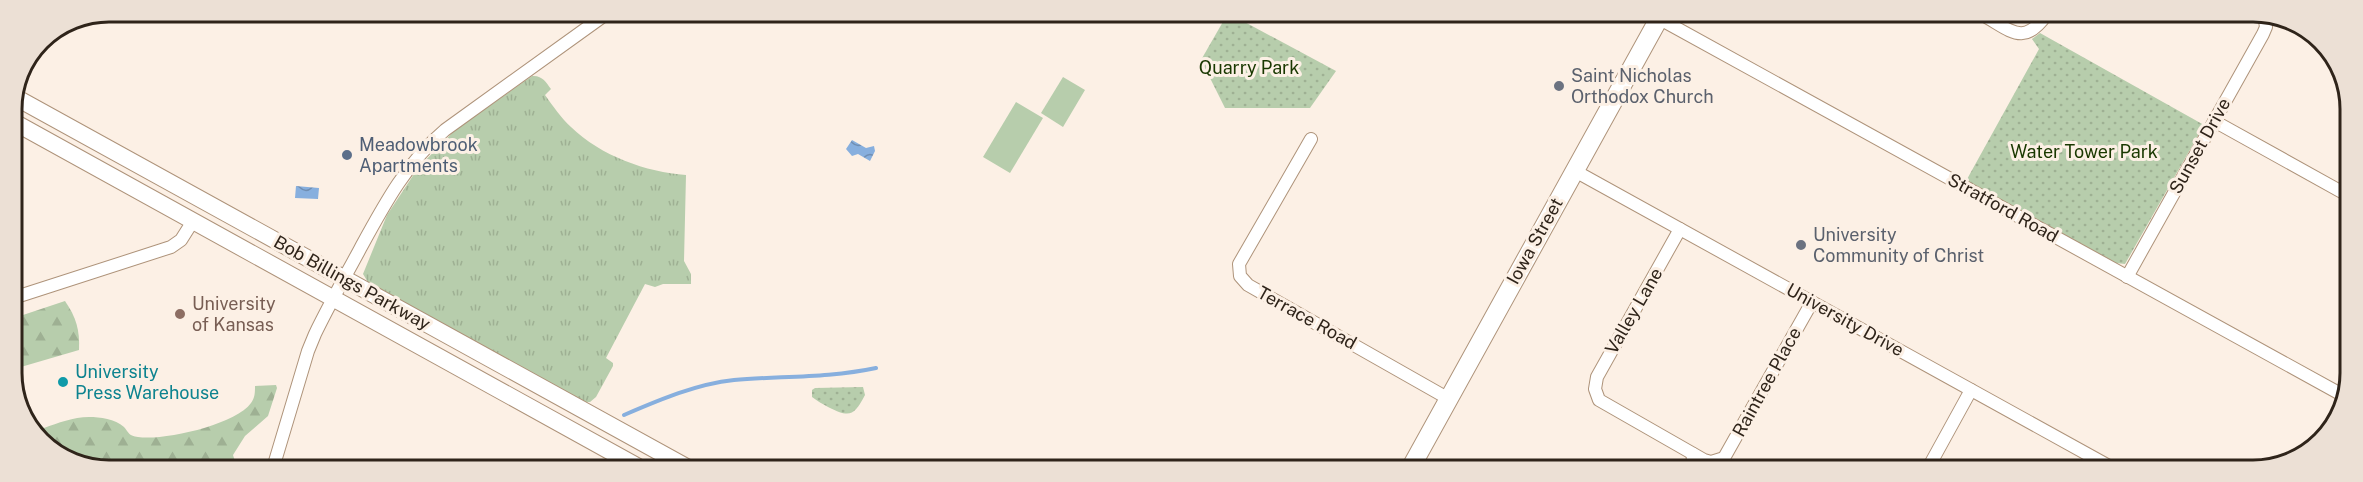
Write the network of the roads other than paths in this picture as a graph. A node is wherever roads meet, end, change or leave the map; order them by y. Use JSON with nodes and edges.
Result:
{"nodes":[{"id":1,"x":595,"y":22,"type":"edge"},
{"id":2,"x":1658,"y":22,"type":"edge"},
{"id":3,"x":1672,"y":22,"type":"edge"},
{"id":4,"x":1996,"y":22,"type":"edge"},
{"id":5,"x":2040,"y":22,"type":"edge"},
{"id":6,"x":2265,"y":23,"type":"edge"},
{"id":7,"x":23,"y":101,"type":"edge"},
{"id":8,"x":2214,"y":121,"type":"junction"},
{"id":9,"x":22,"y":127,"type":"edge"},
{"id":10,"x":1311,"y":139,"type":"dead end"},
{"id":11,"x":1575,"y":171,"type":"junction"},
{"id":12,"x":2340,"y":191,"type":"edge"},
{"id":13,"x":193,"y":221,"type":"junction"},
{"id":14,"x":1680,"y":229,"type":"junction"},
{"id":15,"x":2127,"y":277,"type":"junction"},
{"id":16,"x":344,"y":279,"type":"junction"},
{"id":17,"x":22,"y":295,"type":"edge"},
{"id":18,"x":333,"y":299,"type":"junction"},
{"id":19,"x":1812,"y":302,"type":"junction"},
{"id":20,"x":1971,"y":390,"type":"junction"},
{"id":21,"x":2338,"y":393,"type":"edge"},
{"id":22,"x":1596,"y":394,"type":"joint"},
{"id":23,"x":1449,"y":399,"type":"junction"},
{"id":24,"x":1693,"y":454,"type":"junction"},
{"id":25,"x":1415,"y":459,"type":"edge"},
{"id":26,"x":1693,"y":459,"type":"edge"},
{"id":27,"x":1705,"y":459,"type":"edge"},
{"id":28,"x":1724,"y":459,"type":"edge"},
{"id":29,"x":1933,"y":459,"type":"edge"},
{"id":30,"x":2096,"y":459,"type":"edge"},
{"id":31,"x":275,"y":460,"type":"edge"},
{"id":32,"x":625,"y":460,"type":"edge"},
{"id":33,"x":673,"y":460,"type":"edge"}],
"edges":[{"from":1,"to":16,"type":"street"},
{"from":2,"to":11,"type":"highway","name":"Iowa Street"},
{"from":3,"to":15,"type":"street","name":"Stratford Road"},
{"from":4,"to":5,"type":"street"},
{"from":6,"to":8,"type":"street","name":"Sunset Drive"},
{"from":7,"to":16,"type":"main road","name":"Bob Billings Parkway"},
{"from":8,"to":12,"type":"street"},
{"from":8,"to":15,"type":"street","name":"Sunset Drive"},
{"from":9,"to":13,"type":"main road","name":"Bob Billings Parkway"},
{"from":10,"to":23,"type":"street","name":"Terrace Road"},
{"from":11,"to":14,"type":"street","name":"University Drive"},
{"from":11,"to":23,"type":"highway","name":"Iowa Street"},
{"from":13,"to":17,"type":"street"},
{"from":13,"to":18,"type":"main road","name":"Bob Billings Parkway"},
{"from":14,"to":19,"type":"street","name":"University Drive"},
{"from":14,"to":22,"type":"street","name":"Valley Lane"},
{"from":15,"to":21,"type":"street","name":"Stratford Road"},
{"from":16,"to":18,"type":"street"},
{"from":16,"to":33,"type":"main road","name":"Bob Billings Parkway"},
{"from":18,"to":31,"type":"street"},
{"from":18,"to":32,"type":"main road","name":"Bob Billings Parkway"},
{"from":19,"to":20,"type":"street","name":"University Drive"},
{"from":19,"to":28,"type":"street","name":"Raintree Place"},
{"from":20,"to":29,"type":"street"},
{"from":20,"to":30,"type":"street","name":"University Drive"},
{"from":22,"to":24,"type":"street","name":"Raintree Place"},
{"from":23,"to":25,"type":"highway","name":"Iowa Street"},
{"from":24,"to":26,"type":"street"},
{"from":24,"to":27,"type":"street","name":"Raintree Place"}]}
